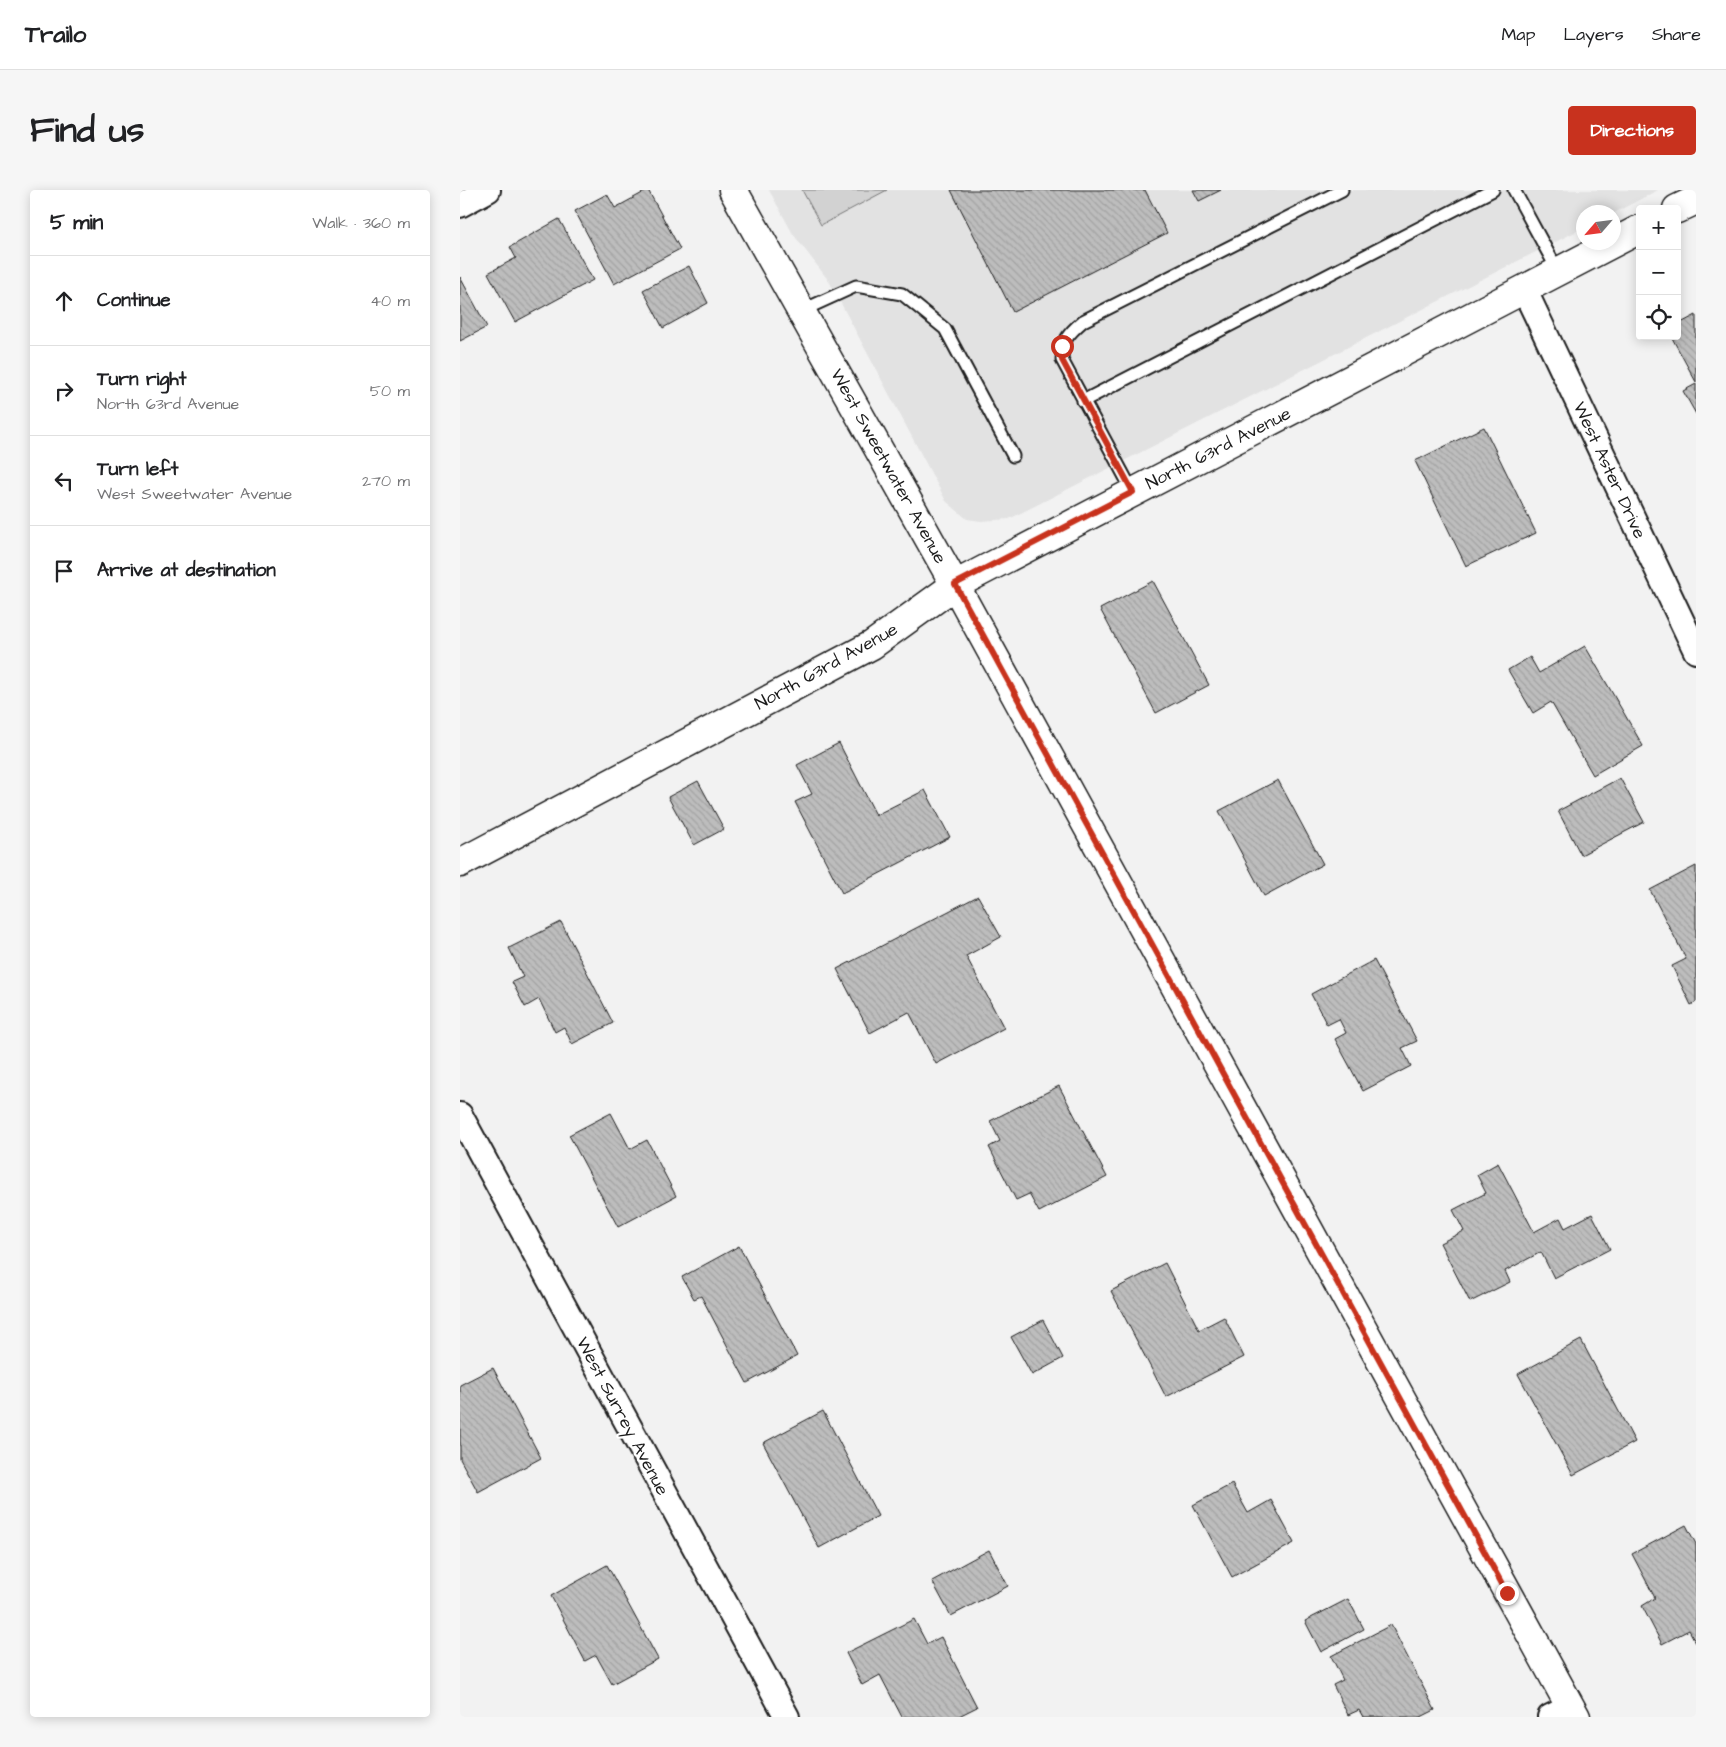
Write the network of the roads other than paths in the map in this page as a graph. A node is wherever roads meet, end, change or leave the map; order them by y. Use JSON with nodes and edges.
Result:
{"nodes":[{"id":1,"x":488,"y":190,"type":"edge"},
{"id":2,"x":733,"y":190,"type":"edge"},
{"id":3,"x":1342,"y":190,"type":"edge"},
{"id":4,"x":1493,"y":190,"type":"edge"},
{"id":5,"x":1514,"y":190,"type":"edge"},
{"id":6,"x":1696,"y":200,"type":"edge"},
{"id":7,"x":460,"y":205,"type":"edge"},
{"id":8,"x":1681,"y":207,"type":"edge"},
{"id":9,"x":1636,"y":231,"type":"edge"},
{"id":10,"x":1558,"y":271,"type":"junction"},
{"id":11,"x":1524,"y":289,"type":"junction"},
{"id":12,"x":801,"y":311,"type":"junction"},
{"id":13,"x":1083,"y":401,"type":"junction"},
{"id":14,"x":1012,"y":456,"type":"dead end"},
{"id":15,"x":1133,"y":492,"type":"junction"},
{"id":16,"x":955,"y":584,"type":"junction"},
{"id":17,"x":1696,"y":651,"type":"edge"},
{"id":18,"x":460,"y":863,"type":"edge"},
{"id":19,"x":460,"y":1116,"type":"edge"},
{"id":20,"x":1565,"y":1714,"type":"edge"},
{"id":21,"x":786,"y":1717,"type":"edge"}],
"edges":[{"from":1,"to":7,"type":"street"},
{"from":2,"to":12,"type":"street","name":"West Sweetwater Avenue"},
{"from":3,"to":13,"type":"lane"},
{"from":4,"to":13,"type":"lane"},
{"from":5,"to":10,"type":"lane"},
{"from":6,"to":8,"type":"street"},
{"from":9,"to":10,"type":"street","name":"North 63rd Avenue"},
{"from":10,"to":11,"type":"street","name":"North 63rd Avenue"},
{"from":11,"to":15,"type":"street","name":"North 63rd Avenue"},
{"from":11,"to":17,"type":"street","name":"West Aster Drive"},
{"from":12,"to":14,"type":"lane"},
{"from":12,"to":16,"type":"street","name":"West Sweetwater Avenue"},
{"from":13,"to":15,"type":"lane"},
{"from":15,"to":16,"type":"street","name":"North 63rd Avenue"},
{"from":16,"to":18,"type":"street","name":"North 63rd Avenue"},
{"from":16,"to":20,"type":"street","name":"West Sweetwater Avenue"},
{"from":19,"to":21,"type":"street","name":"West Surrey Avenue"}]}
